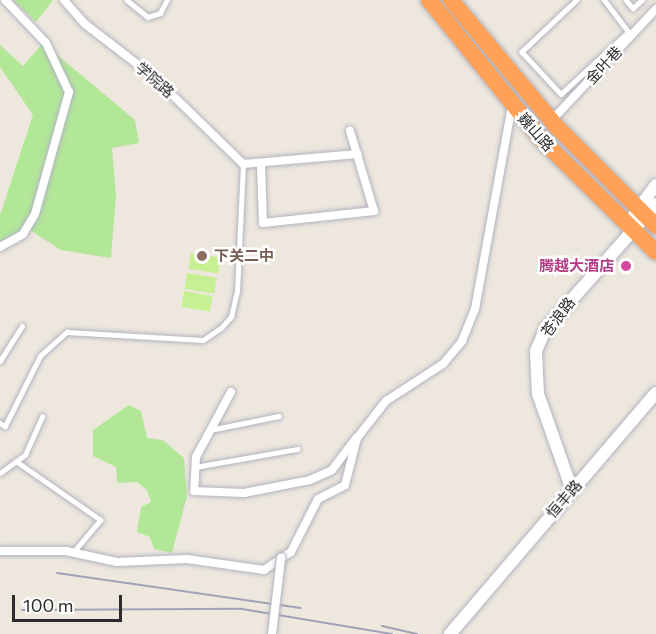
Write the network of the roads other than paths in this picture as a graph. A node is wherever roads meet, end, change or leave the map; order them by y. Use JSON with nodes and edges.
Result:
{"nodes":[{"id":1,"x":5,"y":0,"type":"edge"},
{"id":2,"x":64,"y":0,"type":"edge"},
{"id":3,"x":127,"y":0,"type":"edge"},
{"id":4,"x":167,"y":0,"type":"edge"},
{"id":5,"x":429,"y":0,"type":"edge"},
{"id":6,"x":451,"y":0,"type":"edge"},
{"id":7,"x":577,"y":0,"type":"edge"},
{"id":8,"x":604,"y":0,"type":"edge"},
{"id":9,"x":626,"y":0,"type":"edge"},
{"id":10,"x":642,"y":0,"type":"edge"},
{"id":11,"x":656,"y":9,"type":"edge"},
{"id":12,"x":512,"y":105,"type":"junction"},
{"id":13,"x":552,"y":120,"type":"junction"},
{"id":14,"x":350,"y":131,"type":"dead end"},
{"id":15,"x":358,"y":154,"type":"junction"},
{"id":16,"x":243,"y":164,"type":"junction"},
{"id":17,"x":261,"y":165,"type":"junction"},
{"id":18,"x":656,"y":184,"type":"edge"},
{"id":19,"x":648,"y":214,"type":"edge"},
{"id":20,"x":629,"y":229,"type":"junction"},
{"id":21,"x":0,"y":247,"type":"edge"},
{"id":22,"x":656,"y":252,"type":"edge"},
{"id":23,"x":22,"y":326,"type":"dead end"},
{"id":24,"x":0,"y":361,"type":"edge"},
{"id":25,"x":231,"y":392,"type":"dead end"},
{"id":26,"x":656,"y":393,"type":"edge"},
{"id":27,"x":279,"y":416,"type":"dead end"},
{"id":28,"x":42,"y":417,"type":"dead end"},
{"id":29,"x":0,"y":423,"type":"edge"},
{"id":30,"x":210,"y":430,"type":"junction"},
{"id":31,"x":357,"y":438,"type":"junction"},
{"id":32,"x":297,"y":449,"type":"dead end"},
{"id":33,"x":16,"y":461,"type":"junction"},
{"id":34,"x":195,"y":467,"type":"junction"},
{"id":35,"x":0,"y":473,"type":"edge"},
{"id":36,"x":572,"y":490,"type":"junction"},
{"id":37,"x":0,"y":551,"type":"edge"},
{"id":38,"x":74,"y":553,"type":"junction"},
{"id":39,"x":281,"y":558,"type":"junction"},
{"id":40,"x":272,"y":634,"type":"edge"},
{"id":41,"x":450,"y":634,"type":"edge"}],
"edges":[{"from":1,"to":21,"type":"street"},
{"from":2,"to":16,"type":"street","name":"学院路"},
{"from":3,"to":4,"type":"lane"},
{"from":5,"to":12,"type":"highway","name":"巍山路"},
{"from":6,"to":13,"type":"highway","name":"巍山路"},
{"from":7,"to":8,"type":"lane"},
{"from":9,"to":10,"type":"lane"},
{"from":11,"to":13,"type":"street","name":"金叶巷"},
{"from":12,"to":20,"type":"highway","name":"巍山路"},
{"from":12,"to":31,"type":"street"},
{"from":13,"to":19,"type":"highway","name":"巍山路"},
{"from":14,"to":15,"type":"street"},
{"from":15,"to":17,"type":"street"},
{"from":15,"to":17,"type":"street"},
{"from":16,"to":17,"type":"street"},
{"from":16,"to":29,"type":"lane"},
{"from":18,"to":19,"type":"street"},
{"from":19,"to":20,"type":"street"},
{"from":20,"to":22,"type":"highway","name":"巍山路"},
{"from":20,"to":36,"type":"street","name":"苍浪路"},
{"from":23,"to":24,"type":"lane"},
{"from":25,"to":30,"type":"street"},
{"from":26,"to":36,"type":"street","name":"恒丰路"},
{"from":27,"to":30,"type":"lane"},
{"from":28,"to":33,"type":"lane"},
{"from":30,"to":34,"type":"street"},
{"from":31,"to":34,"type":"street"},
{"from":31,"to":39,"type":"street"},
{"from":32,"to":34,"type":"lane"},
{"from":33,"to":35,"type":"lane"},
{"from":33,"to":38,"type":"lane"},
{"from":36,"to":41,"type":"street","name":"恒丰路"},
{"from":37,"to":38,"type":"street"},
{"from":38,"to":39,"type":"street"},
{"from":39,"to":40,"type":"street","bridge":true}]}
